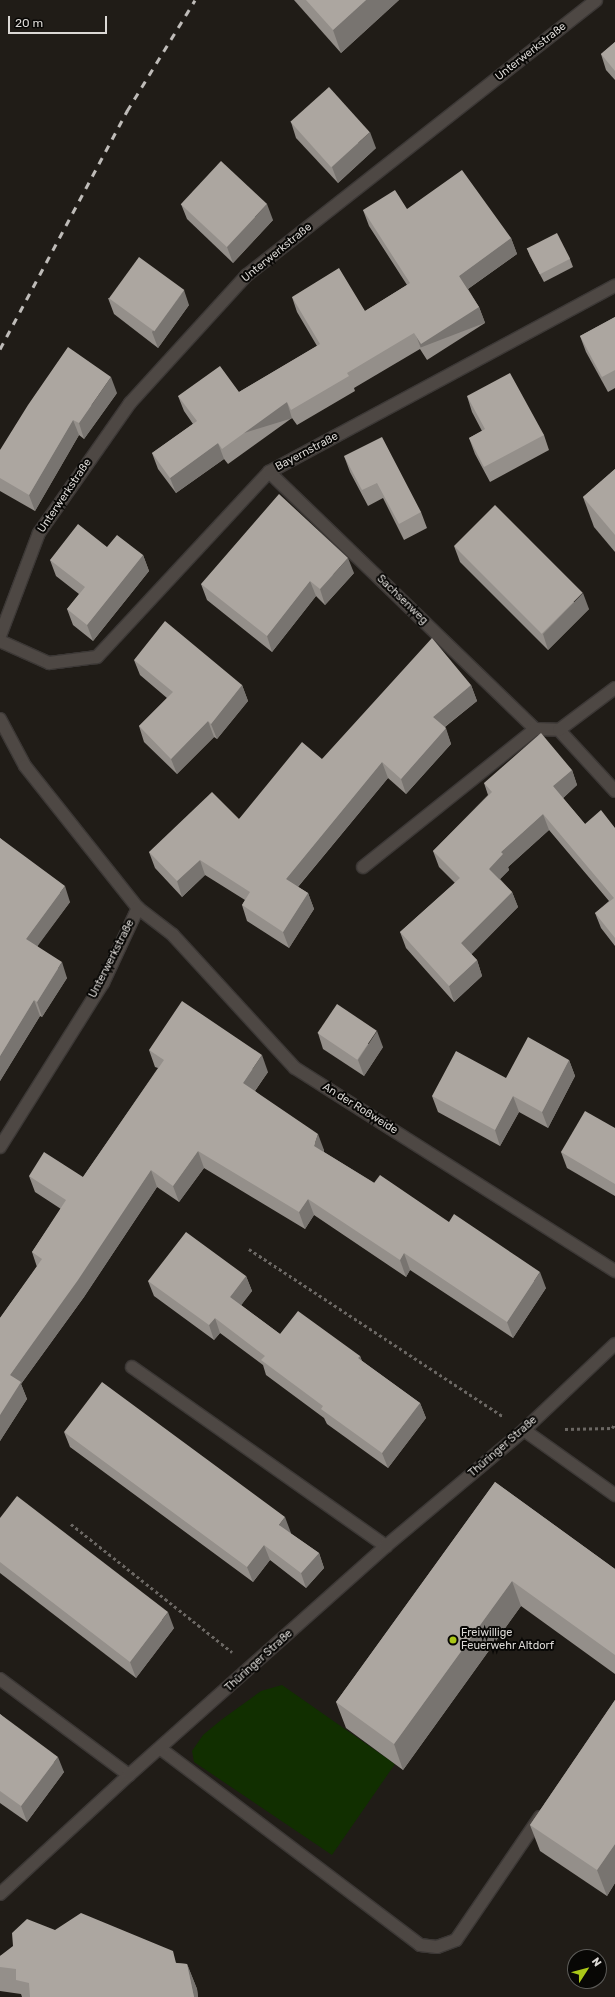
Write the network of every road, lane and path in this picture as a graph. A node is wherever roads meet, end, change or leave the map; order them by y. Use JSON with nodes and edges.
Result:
{"nodes":[{"id":1,"x":596,"y":0,"type":"edge"},
{"id":2,"x":615,"y":286,"type":"edge"},
{"id":3,"x":269,"y":472,"type":"junction"},
{"id":4,"x":0,"y":636,"type":"edge"},
{"id":5,"x":0,"y":641,"type":"edge"},
{"id":6,"x":615,"y":688,"type":"edge"},
{"id":7,"x":0,"y":719,"type":"edge"},
{"id":8,"x":535,"y":729,"type":"junction"},
{"id":9,"x":559,"y":730,"type":"junction"},
{"id":10,"x":615,"y":791,"type":"edge"},
{"id":11,"x":363,"y":867,"type":"dead end"},
{"id":12,"x":138,"y":908,"type":"junction"},
{"id":13,"x":0,"y":1147,"type":"edge"},
{"id":14,"x":249,"y":1249,"type":"dead end"},
{"id":15,"x":615,"y":1271,"type":"edge"},
{"id":16,"x":615,"y":1344,"type":"edge"},
{"id":17,"x":132,"y":1367,"type":"dead end"},
{"id":18,"x":615,"y":1424,"type":"edge"},
{"id":19,"x":524,"y":1430,"type":"junction"},
{"id":20,"x":615,"y":1495,"type":"edge"},
{"id":21,"x":71,"y":1524,"type":"dead end"},
{"id":22,"x":386,"y":1546,"type":"junction"},
{"id":23,"x":252,"y":1668,"type":"junction"},
{"id":24,"x":0,"y":1679,"type":"edge"},
{"id":25,"x":161,"y":1749,"type":"junction"},
{"id":26,"x":129,"y":1775,"type":"junction"},
{"id":27,"x":549,"y":1804,"type":"edge"},
{"id":28,"x":0,"y":1894,"type":"edge"}],
"edges":[{"from":1,"to":4,"type":"street","name":"Unterwerkstraße"},
{"from":2,"to":3,"type":"street","name":"Bayernstraße"},
{"from":3,"to":5,"type":"street","name":"Bayernstraße"},
{"from":3,"to":8,"type":"street","name":"Sachsenweg"},
{"from":6,"to":9,"type":"street"},
{"from":7,"to":12,"type":"street","name":"Unterwerkstraße"},
{"from":8,"to":9,"type":"street"},
{"from":8,"to":11,"type":"street"},
{"from":9,"to":10,"type":"street"},
{"from":12,"to":13,"type":"street","name":"Unterwerkstraße"},
{"from":12,"to":15,"type":"street","name":"An der Roßweide"},
{"from":14,"to":19,"type":"path"},
{"from":16,"to":19,"type":"street","name":"Thüringer Straße"},
{"from":17,"to":22,"type":"street"},
{"from":18,"to":19,"type":"path"},
{"from":19,"to":20,"type":"street"},
{"from":19,"to":22,"type":"street","name":"Thüringer Straße"},
{"from":21,"to":23,"type":"path"},
{"from":22,"to":23,"type":"street","name":"Thüringer Straße"},
{"from":23,"to":25,"type":"street","name":"Thüringer Straße"},
{"from":24,"to":26,"type":"street"},
{"from":25,"to":26,"type":"street","name":"Thüringer Straße"},
{"from":25,"to":27,"type":"street"},
{"from":26,"to":28,"type":"street","name":"Thüringer Straße"}]}
